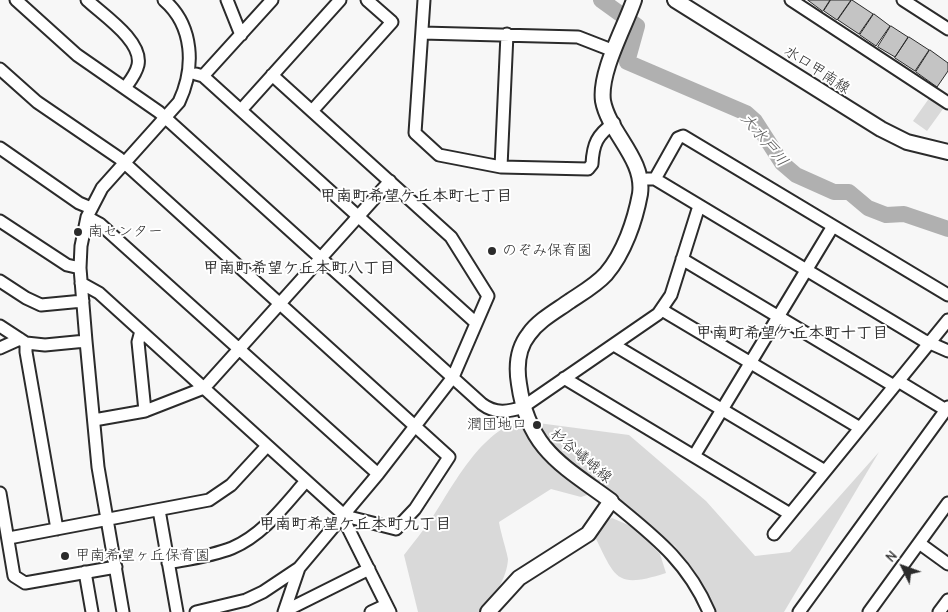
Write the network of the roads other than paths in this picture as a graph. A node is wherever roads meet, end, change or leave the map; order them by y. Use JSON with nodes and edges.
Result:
{"nodes":[{"id":1,"x":16,"y":0,"type":"edge"},
{"id":2,"x":87,"y":0,"type":"edge"},
{"id":3,"x":164,"y":0,"type":"edge"},
{"id":4,"x":227,"y":0,"type":"edge"},
{"id":5,"x":272,"y":0,"type":"edge"},
{"id":6,"x":340,"y":0,"type":"edge"},
{"id":7,"x":367,"y":0,"type":"edge"},
{"id":8,"x":424,"y":0,"type":"edge"},
{"id":9,"x":634,"y":0,"type":"edge"},
{"id":10,"x":675,"y":0,"type":"edge"},
{"id":11,"x":791,"y":0,"type":"edge"},
{"id":12,"x":903,"y":0,"type":"edge"},
{"id":13,"x":948,"y":29,"type":"edge"},
{"id":14,"x":422,"y":33,"type":"junction"},
{"id":15,"x":506,"y":34,"type":"junction"},
{"id":16,"x":241,"y":35,"type":"junction"},
{"id":17,"x":614,"y":51,"type":"junction"},
{"id":18,"x":0,"y":69,"type":"edge"},
{"id":19,"x":190,"y":73,"type":"junction"},
{"id":20,"x":272,"y":75,"type":"junction"},
{"id":21,"x":203,"y":76,"type":"junction"},
{"id":22,"x":125,"y":88,"type":"junction"},
{"id":23,"x":948,"y":103,"type":"edge"},
{"id":24,"x":241,"y":110,"type":"junction"},
{"id":25,"x":312,"y":111,"type":"junction"},
{"id":26,"x":165,"y":118,"type":"junction"},
{"id":27,"x":614,"y":123,"type":"junction"},
{"id":28,"x":0,"y":148,"type":"edge"},
{"id":29,"x":948,"y":152,"type":"edge"},
{"id":30,"x":124,"y":162,"type":"junction"},
{"id":31,"x":501,"y":167,"type":"junction"},
{"id":32,"x":640,"y":179,"type":"junction"},
{"id":33,"x":655,"y":179,"type":"junction"},
{"id":34,"x":390,"y":182,"type":"junction"},
{"id":35,"x":699,"y":206,"type":"junction"},
{"id":36,"x":89,"y":213,"type":"junction"},
{"id":37,"x":358,"y":217,"type":"junction"},
{"id":38,"x":0,"y":221,"type":"edge"},
{"id":39,"x":833,"y":226,"type":"junction"},
{"id":40,"x":320,"y":259,"type":"junction"},
{"id":41,"x":682,"y":259,"type":"junction"},
{"id":42,"x":80,"y":268,"type":"junction"},
{"id":43,"x":805,"y":269,"type":"junction"},
{"id":44,"x":0,"y":281,"type":"edge"},
{"id":45,"x":81,"y":283,"type":"junction"},
{"id":46,"x":948,"y":295,"type":"edge"},
{"id":47,"x":83,"y":302,"type":"junction"},
{"id":48,"x":280,"y":304,"type":"junction"},
{"id":49,"x":662,"y":310,"type":"junction"},
{"id":50,"x":778,"y":316,"type":"junction"},
{"id":51,"x":948,"y":320,"type":"edge"},
{"id":52,"x":476,"y":323,"type":"junction"},
{"id":53,"x":0,"y":326,"type":"edge"},
{"id":54,"x":141,"y":331,"type":"junction"},
{"id":55,"x":23,"y":341,"type":"junction"},
{"id":56,"x":86,"y":342,"type":"junction"},
{"id":57,"x":930,"y":342,"type":"junction"},
{"id":58,"x":614,"y":345,"type":"junction"},
{"id":59,"x":0,"y":348,"type":"edge"},
{"id":60,"x":239,"y":349,"type":"junction"},
{"id":61,"x":948,"y":351,"type":"edge"},
{"id":62,"x":750,"y":363,"type":"junction"},
{"id":63,"x":453,"y":377,"type":"junction"},
{"id":64,"x":564,"y":378,"type":"junction"},
{"id":65,"x":896,"y":383,"type":"junction"},
{"id":66,"x":204,"y":388,"type":"junction"},
{"id":67,"x":523,"y":406,"type":"junction"},
{"id":68,"x":947,"y":409,"type":"edge"},
{"id":69,"x":721,"y":410,"type":"junction"},
{"id":70,"x":145,"y":411,"type":"junction"},
{"id":71,"x":94,"y":420,"type":"junction"},
{"id":72,"x":415,"y":426,"type":"junction"},
{"id":73,"x":860,"y":428,"type":"junction"},
{"id":74,"x":267,"y":446,"type":"junction"},
{"id":75,"x":694,"y":456,"type":"junction"},
{"id":76,"x":825,"y":471,"type":"junction"},
{"id":77,"x":378,"y":474,"type":"junction"},
{"id":78,"x":306,"y":481,"type":"junction"},
{"id":79,"x":0,"y":493,"type":"edge"},
{"id":80,"x":611,"y":501,"type":"junction"},
{"id":81,"x":948,"y":504,"type":"edge"},
{"id":82,"x":159,"y":510,"type":"junction"},
{"id":83,"x":790,"y":514,"type":"junction"},
{"id":84,"x":345,"y":516,"type":"junction"},
{"id":85,"x":108,"y":520,"type":"junction"},
{"id":86,"x":56,"y":529,"type":"junction"},
{"id":87,"x":774,"y":534,"type":"dead end"},
{"id":88,"x":9,"y":538,"type":"junction"},
{"id":89,"x":919,"y":543,"type":"junction"},
{"id":90,"x":168,"y":563,"type":"junction"},
{"id":91,"x":948,"y":564,"type":"edge"},
{"id":92,"x":116,"y":567,"type":"junction"},
{"id":93,"x":299,"y":568,"type":"junction"},
{"id":94,"x":369,"y":569,"type":"junction"},
{"id":95,"x":85,"y":572,"type":"junction"},
{"id":96,"x":948,"y":600,"type":"edge"},
{"id":97,"x":388,"y":608,"type":"edge"},
{"id":98,"x":288,"y":609,"type":"edge"},
{"id":99,"x":92,"y":612,"type":"edge"},
{"id":100,"x":123,"y":612,"type":"edge"},
{"id":101,"x":176,"y":612,"type":"edge"},
{"id":102,"x":196,"y":612,"type":"edge"},
{"id":103,"x":372,"y":612,"type":"edge"},
{"id":104,"x":488,"y":612,"type":"edge"},
{"id":105,"x":709,"y":612,"type":"edge"},
{"id":106,"x":799,"y":612,"type":"edge"},
{"id":107,"x":869,"y":612,"type":"edge"},
{"id":108,"x":939,"y":612,"type":"edge"}],
"edges":[{"from":1,"to":22,"type":"street"},
{"from":2,"to":22,"type":"street"},
{"from":3,"to":19,"type":"street"},
{"from":4,"to":16,"type":"street"},
{"from":5,"to":16,"type":"street"},
{"from":6,"to":20,"type":"street"},
{"from":7,"to":25,"type":"street"},
{"from":8,"to":14,"type":"street"},
{"from":9,"to":17,"type":"main road"},
{"from":10,"to":29,"type":"main road","name":"水口甲南線"},
{"from":11,"to":23,"type":"street"},
{"from":12,"to":13,"type":"street"},
{"from":14,"to":15,"type":"street"},
{"from":14,"to":31,"type":"street"},
{"from":15,"to":17,"type":"street"},
{"from":15,"to":31,"type":"street"},
{"from":16,"to":21,"type":"street"},
{"from":17,"to":27,"type":"main road"},
{"from":18,"to":30,"type":"street"},
{"from":19,"to":21,"type":"street"},
{"from":19,"to":26,"type":"street"},
{"from":20,"to":24,"type":"street"},
{"from":20,"to":25,"type":"street"},
{"from":21,"to":24,"type":"street"},
{"from":22,"to":26,"type":"street"},
{"from":24,"to":37,"type":"street"},
{"from":25,"to":34,"type":"street"},
{"from":26,"to":30,"type":"street"},
{"from":26,"to":40,"type":"street"},
{"from":27,"to":31,"type":"street"},
{"from":27,"to":32,"type":"main road"},
{"from":28,"to":36,"type":"street"},
{"from":30,"to":36,"type":"street"},
{"from":30,"to":48,"type":"street"},
{"from":32,"to":33,"type":"street"},
{"from":32,"to":67,"type":"main road","name":"杉谷嶬峨線"},
{"from":33,"to":35,"type":"street"},
{"from":33,"to":39,"type":"street"},
{"from":34,"to":37,"type":"street"},
{"from":34,"to":52,"type":"street"},
{"from":35,"to":41,"type":"street"},
{"from":35,"to":43,"type":"street"},
{"from":36,"to":42,"type":"street"},
{"from":36,"to":60,"type":"street"},
{"from":37,"to":40,"type":"street"},
{"from":37,"to":52,"type":"street"},
{"from":38,"to":42,"type":"street"},
{"from":39,"to":43,"type":"street"},
{"from":39,"to":46,"type":"street"},
{"from":40,"to":48,"type":"street"},
{"from":40,"to":63,"type":"street"},
{"from":41,"to":49,"type":"street"},
{"from":41,"to":50,"type":"street"},
{"from":42,"to":45,"type":"street"},
{"from":43,"to":50,"type":"street"},
{"from":43,"to":57,"type":"street"},
{"from":44,"to":47,"type":"street"},
{"from":45,"to":47,"type":"street"},
{"from":45,"to":54,"type":"street"},
{"from":47,"to":56,"type":"street"},
{"from":48,"to":60,"type":"street"},
{"from":48,"to":72,"type":"street"},
{"from":49,"to":58,"type":"street"},
{"from":49,"to":62,"type":"street"},
{"from":50,"to":62,"type":"street"},
{"from":50,"to":65,"type":"street"},
{"from":51,"to":57,"type":"street"},
{"from":52,"to":63,"type":"street"},
{"from":53,"to":55,"type":"street"},
{"from":54,"to":66,"type":"street"},
{"from":54,"to":70,"type":"street"},
{"from":55,"to":56,"type":"street"},
{"from":55,"to":59,"type":"street"},
{"from":55,"to":86,"type":"street"},
{"from":56,"to":71,"type":"street"},
{"from":57,"to":61,"type":"street"},
{"from":57,"to":65,"type":"street"},
{"from":58,"to":64,"type":"street"},
{"from":58,"to":69,"type":"street"},
{"from":60,"to":66,"type":"street"},
{"from":60,"to":77,"type":"street"},
{"from":62,"to":69,"type":"street"},
{"from":62,"to":73,"type":"street"},
{"from":63,"to":67,"type":"street"},
{"from":63,"to":72,"type":"street"},
{"from":64,"to":67,"type":"street"},
{"from":64,"to":75,"type":"street"},
{"from":65,"to":68,"type":"street"},
{"from":65,"to":73,"type":"street"},
{"from":66,"to":70,"type":"street"},
{"from":66,"to":74,"type":"street"},
{"from":67,"to":80,"type":"main road","name":"杉谷嶬峨線"},
{"from":68,"to":106,"type":"street"},
{"from":69,"to":75,"type":"street"},
{"from":69,"to":76,"type":"street"},
{"from":70,"to":71,"type":"street"},
{"from":71,"to":85,"type":"street"},
{"from":72,"to":77,"type":"street"},
{"from":72,"to":84,"type":"street"},
{"from":73,"to":76,"type":"street"},
{"from":74,"to":78,"type":"street"},
{"from":74,"to":82,"type":"street"},
{"from":75,"to":83,"type":"street"},
{"from":76,"to":83,"type":"street"},
{"from":77,"to":84,"type":"street"},
{"from":78,"to":84,"type":"street"},
{"from":78,"to":90,"type":"street"},
{"from":79,"to":88,"type":"street"},
{"from":80,"to":104,"type":"main road","name":"杉谷嶬峨線"},
{"from":80,"to":105,"type":"street"},
{"from":81,"to":89,"type":"street"},
{"from":82,"to":85,"type":"street"},
{"from":82,"to":90,"type":"street"},
{"from":83,"to":87,"type":"street"},
{"from":84,"to":93,"type":"street"},
{"from":84,"to":94,"type":"street"},
{"from":85,"to":86,"type":"street"},
{"from":85,"to":92,"type":"street"},
{"from":86,"to":88,"type":"street"},
{"from":88,"to":95,"type":"street"},
{"from":89,"to":91,"type":"street"},
{"from":89,"to":107,"type":"street"},
{"from":90,"to":101,"type":"street"},
{"from":92,"to":95,"type":"street"},
{"from":92,"to":100,"type":"street"},
{"from":93,"to":98,"type":"street"},
{"from":93,"to":102,"type":"street"},
{"from":94,"to":97,"type":"street"},
{"from":94,"to":98,"type":"street"},
{"from":95,"to":99,"type":"street"},
{"from":96,"to":108,"type":"street"},
{"from":97,"to":103,"type":"street"}]}
